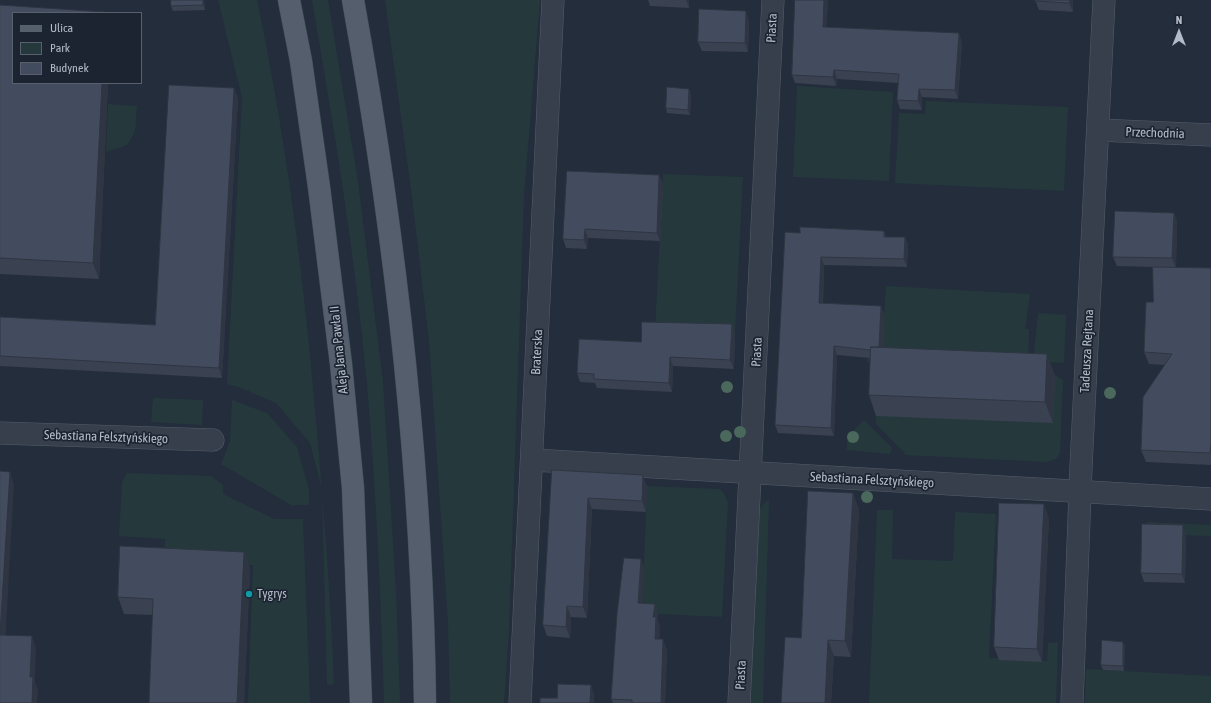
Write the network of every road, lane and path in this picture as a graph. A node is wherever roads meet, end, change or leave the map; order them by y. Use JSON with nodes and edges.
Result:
{"nodes":[{"id":1,"x":289,"y":0,"type":"edge"},
{"id":2,"x":353,"y":0,"type":"edge"},
{"id":3,"x":553,"y":0,"type":"edge"},
{"id":4,"x":773,"y":0,"type":"edge"},
{"id":5,"x":1104,"y":0,"type":"edge"},
{"id":6,"x":1099,"y":130,"type":"junction"},
{"id":7,"x":1211,"y":135,"type":"edge"},
{"id":8,"x":0,"y":433,"type":"edge"},
{"id":9,"x":213,"y":440,"type":"dead end"},
{"id":10,"x":533,"y":460,"type":"junction"},
{"id":11,"x":751,"y":473,"type":"junction"},
{"id":12,"x":1080,"y":491,"type":"junction"},
{"id":13,"x":1211,"y":499,"type":"edge"},
{"id":14,"x":361,"y":703,"type":"edge"},
{"id":15,"x":425,"y":703,"type":"edge"},
{"id":16,"x":520,"y":703,"type":"edge"},
{"id":17,"x":740,"y":703,"type":"edge"},
{"id":18,"x":1072,"y":703,"type":"edge"}],
"edges":[{"from":1,"to":14,"type":"main road","name":"Aleja Jana Pawła II"},
{"from":2,"to":15,"type":"main road"},
{"from":3,"to":10,"type":"street","name":"Braterska"},
{"from":4,"to":11,"type":"street","name":"Piasta"},
{"from":5,"to":6,"type":"street","name":"Tadeusza Rejtana"},
{"from":6,"to":7,"type":"street","name":"Przechodnia"},
{"from":6,"to":12,"type":"street","name":"Tadeusza Rejtana"},
{"from":8,"to":9,"type":"street","name":"Sebastiana Felsztyńskiego"},
{"from":10,"to":11,"type":"street","name":"Sebastiana Felsztyńskiego"},
{"from":10,"to":16,"type":"street","name":"Braterska"},
{"from":11,"to":12,"type":"street","name":"Sebastiana Felsztyńskiego"},
{"from":11,"to":17,"type":"street","name":"Piasta"},
{"from":12,"to":13,"type":"street","name":"Sebastiana Felsztyńskiego"},
{"from":12,"to":18,"type":"street","name":"Tadeusza Rejtana"}]}
